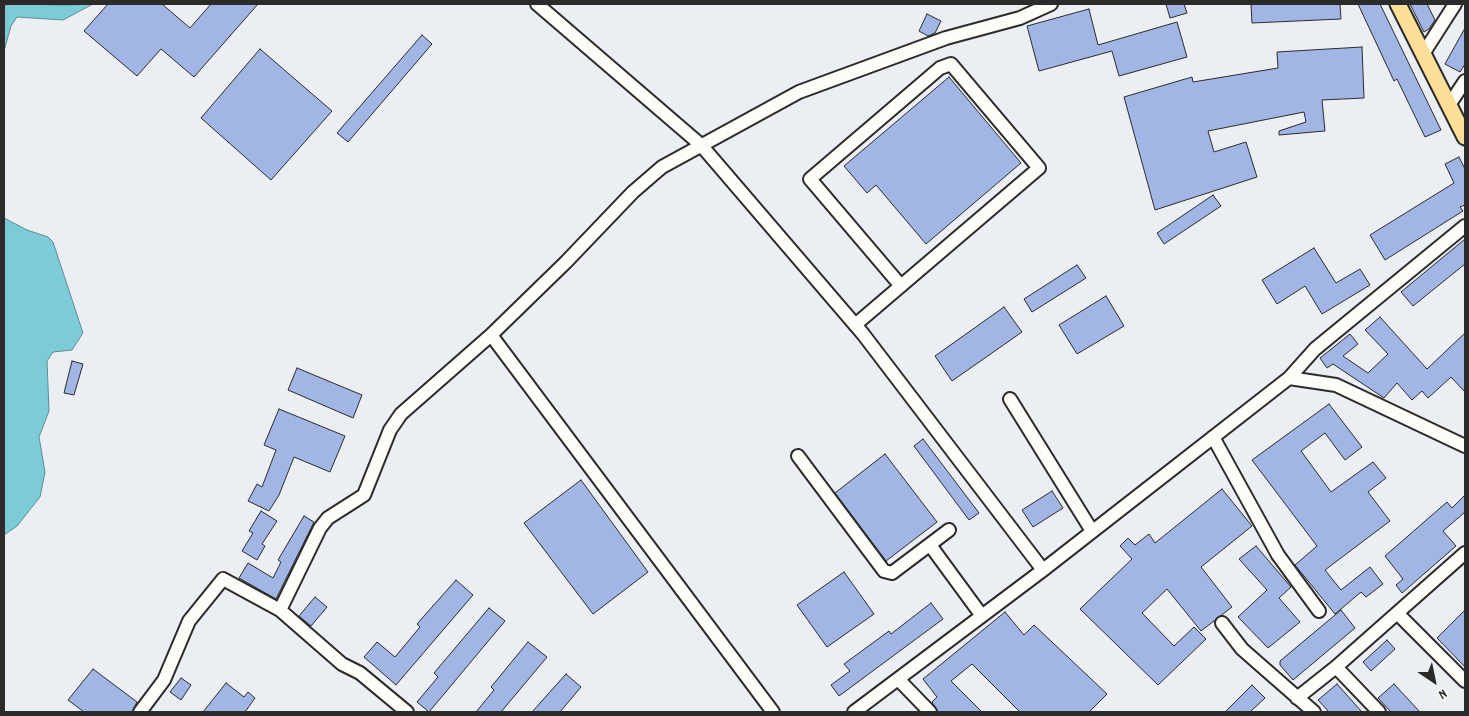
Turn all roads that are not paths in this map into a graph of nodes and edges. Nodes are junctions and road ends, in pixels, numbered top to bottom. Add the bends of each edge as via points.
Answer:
1 (537, 4) edge
2 (1052, 4) edge
3 (1398, 4) edge
4 (1455, 4) edge
5 (1423, 54) junction
6 (1465, 81) edge
7 (1449, 105) junction
8 (1465, 137) edge
9 (701, 145) junction
10 (1465, 226) edge
11 (901, 286) junction
12 (855, 325) junction
13 (492, 335) junction
14 (1289, 378) junction
15 (1010, 399) dead end
16 (1213, 436) junction
17 (1465, 446) edge
18 (798, 456) dead end
19 (949, 530) dead end
20 (1092, 530) junction
21 (930, 545) junction
22 (1465, 553) edge
23 (1043, 570) junction
24 (280, 610) junction
25 (1319, 611) dead end
26 (1397, 613) junction
27 (982, 616) junction
28 (1222, 623) dead end
29 (1336, 667) junction
30 (898, 679) junction
31 (1465, 681) edge
32 (1297, 698) junction
33 (140, 712) edge
34 (408, 712) edge
35 (773, 712) edge
36 (854, 712) edge
37 (930, 712) edge
38 (1314, 712) edge
39 (1379, 712) edge

1 - 9 street
2 - 9 street via 1020,18 946,38 799,92
3 - 5 main road
4 - 5 street
5 - 7 main road
6 - 7 street
7 - 8 main road
9 - 12 street
9 - 13 street via 662,167 633,192
10 - 14 street via 1315,349
11 - 11 street via 810,179 940,68 951,64 1039,168
11 - 12 street
12 - 23 street
13 - 24 street via 401,414 390,430 364,495 328,518 320,528
13 - 35 street
14 - 16 street
14 - 17 street via 1336,385
15 - 20 street
16 - 20 street
16 - 25 street via 1278,555
18 - 21 street via 884,571 892,573
19 - 21 street
20 - 23 street
21 - 27 street
22 - 26 street
23 - 27 street
24 - 33 street via 223,579 189,621 164,680
24 - 34 street via 342,664 360,673
26 - 29 street
26 - 31 street
27 - 30 street
28 - 32 street via 1242,649
29 - 32 street
29 - 39 street
30 - 36 street
30 - 37 street
32 - 38 street

